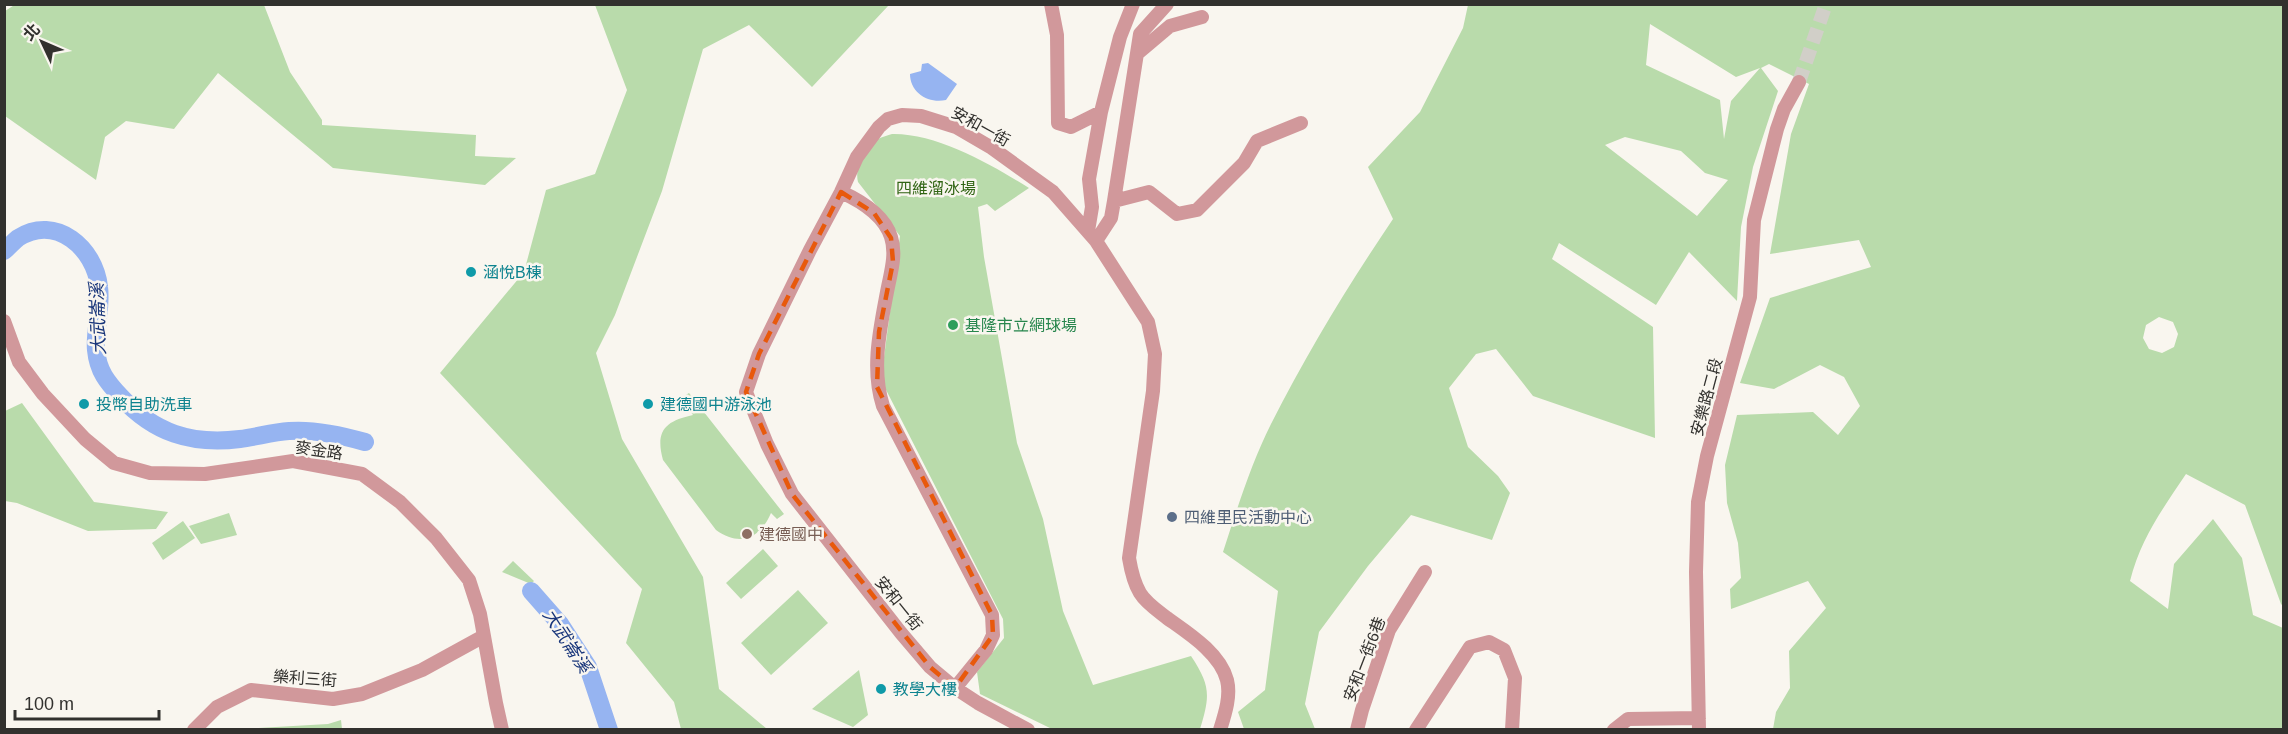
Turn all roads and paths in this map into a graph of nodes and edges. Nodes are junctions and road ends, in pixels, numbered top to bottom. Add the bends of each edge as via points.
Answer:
1 (1050, 4) edge
2 (1133, 4) edge
3 (1167, 4) edge
4 (1202, 17) dead end
5 (1138, 53) junction
6 (1799, 82) tunnel mouth
7 (1101, 112) junction
8 (1301, 123) dead end
9 (841, 192) junction
10 (1114, 201) junction
11 (1092, 236) junction
12 (4, 321) edge
13 (1425, 572) dead end
14 (484, 636) junction
15 (955, 687) junction
16 (1699, 724) edge
17 (194, 729) edge
18 (502, 729) edge
19 (1028, 729) edge
20 (1220, 729) edge
21 (1357, 729) edge
22 (1416, 729) edge
23 (1512, 729) edge
24 (1614, 729) edge

1 - 7 street via 1057,35 1058,123 1071,127
2 - 7 street via 1120,37
3 - 5 street via 1140,34
4 - 5 street via 1170,26
5 - 10 street
6 - 16 street, 安樂路二段 via 1777,129 1754,220 1750,297 1698,502
7 - 11 street via 1089,179
8 - 10 street via 1257,141 1244,163 1197,210 1177,214 1149,192
9 - 11 street, 安和一街 via 857,158 879,127 902,115 921,116 956,127 992,148 1053,192
9 - 15 street via 874,213 891,238 893,262 879,341 877,387 883,406 992,615 993,634 986,650
9 - 15 street, 安和一街 via 759,354 746,392 792,494 901,633 930,667
10 - 11 street via 1111,218
11 - 20 street, 安和一街 via 1148,322 1155,354 1129,558 1133,578 1140,594 1154,608 1214,656 1227,680 1227,706
12 - 14 street, 麥金路 via 20,362 43,394 114,463 150,473 205,474 293,461 362,474 400,502 470,580
13 - 21 street, 安和一街6巷 via 1389,630
14 - 17 street, 樂利三街 via 422,670 362,694 333,699 251,690 217,707
14 - 18 street, 麥金路
15 - 19 street, 安和一街
16 - 24 street via 1628,719
22 - 23 street via 1470,647 1488,642 1504,650 1515,678

